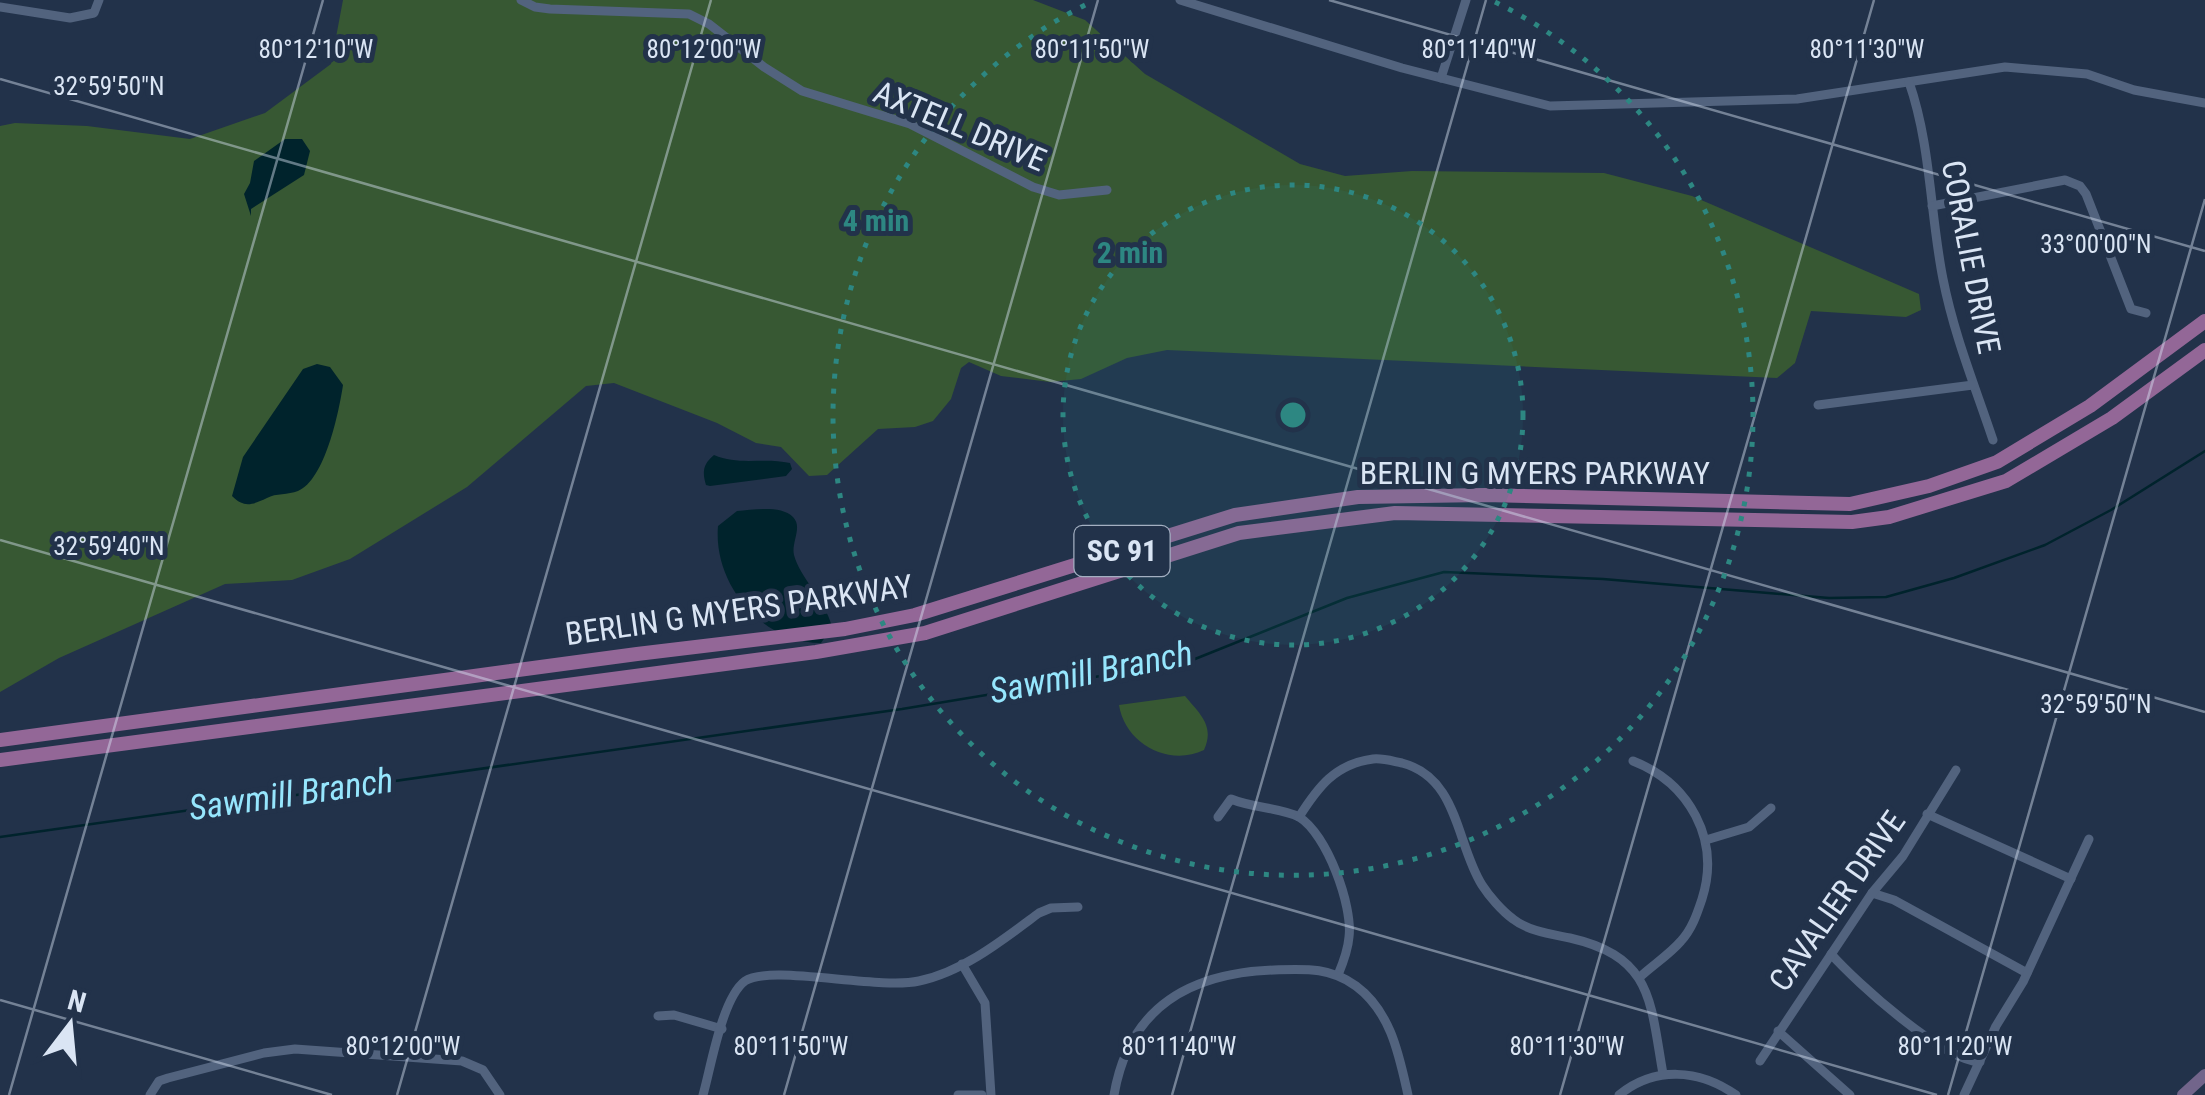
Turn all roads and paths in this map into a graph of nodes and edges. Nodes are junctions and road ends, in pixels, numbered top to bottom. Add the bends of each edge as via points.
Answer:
1 (98, 0) edge
2 (521, 0) edge
3 (1180, 0) edge
4 (1466, 0) edge
5 (0, 6) edge
6 (1441, 78) junction
7 (1909, 82) junction
8 (2205, 103) edge
9 (1107, 190) dead end
10 (1932, 206) junction
11 (2146, 313) dead end
12 (2205, 313) edge
13 (2205, 321) edge
14 (2205, 350) edge
15 (2146, 364) junction
16 (1973, 385) junction
17 (1818, 405) dead end
18 (1993, 440) dead end
19 (1850, 504) junction
20 (1852, 522) junction
21 (638, 654) junction
22 (640, 674) junction
23 (0, 740) edge
24 (0, 760) edge
25 (1633, 760) dead end
26 (1956, 770) dead end
27 (1772, 808) dead end
28 (1928, 814) junction
29 (1218, 817) dead end
30 (1299, 817) junction
31 (2088, 839) dead end
32 (1706, 840) junction
33 (2071, 879) junction
34 (1872, 893) junction
35 (1078, 906) dead end
36 (1831, 954) junction
37 (962, 964) junction
38 (2026, 973) junction
39 (1338, 975) junction
40 (1640, 976) junction
41 (658, 1016) dead end
42 (722, 1028) junction
43 (1778, 1031) junction
44 (1760, 1060) dead end
45 (1980, 1062) junction
46 (1663, 1074) junction
47 (2205, 1075) edge
48 (150, 1095) edge
49 (500, 1095) edge
50 (703, 1095) edge
51 (958, 1095) edge
52 (982, 1095) edge
53 (991, 1095) edge
54 (1114, 1095) edge
55 (1408, 1095) edge
56 (1619, 1095) edge
57 (1736, 1095) edge
58 (1850, 1095) edge
59 (1964, 1095) edge
60 (2183, 1095) edge

1 - 5 street via 94,13 79,19
2 - 9 street, AXTELL DRIVE via 535,8 689,14 802,91 910,124 1033,187 1059,195
3 - 6 street
4 - 6 street
6 - 7 street via 1550,106 1797,99
7 - 8 street via 2005,67 2087,74
7 - 10 street, CORALIE DRIVE
10 - 11 street via 2074,183 2086,194 2131,309
10 - 16 street, CORALIE DRIVE via 1954,328
12 - 15 main road
13 - 15 main road, BERLIN G MYERS PARKWAY / SC 91
14 - 20 main road, BERLIN G MYERS PARKWAY / SC 91 via 2112,418 2006,481
15 - 19 main road, BERLIN G MYERS PARKWAY / SC 91 via 1997,462
16 - 17 street
16 - 18 street, CORALIE DRIVE
19 - 20 main road
19 - 21 main road, BERLIN G MYERS PARKWAY / SC 91 via 1358,497 1235,515 915,616
20 - 22 main road, BERLIN G MYERS PARKWAY / SC 91 via 1396,513 1239,533 924,633
21 - 22 main road
21 - 23 main road, BERLIN G MYERS PARKWAY / SC 91
22 - 24 main road, BERLIN G MYERS PARKWAY / SC 91
25 - 32 street via 1674,785
26 - 28 street, CAVALIER DRIVE
27 - 32 street via 1749,827
28 - 33 street
28 - 34 street, CAVALIER DRIVE
29 - 30 street via 1231,799
30 - 39 street via 1328,852 1348,909 1350,935
30 - 40 street via 1333,772 1382,758 1413,766 1437,784 1482,886 1514,920 1597,944
31 - 33 street
32 - 40 street via 1708,864 1695,919 1682,940
33 - 38 street
34 - 36 street, CAVALIER DRIVE
34 - 38 street
35 - 37 street via 1039,914
36 - 43 street, CAVALIER DRIVE
36 - 45 street via 1936,1044
37 - 42 street via 896,984 757,976 734,992
37 - 53 street via 985,1003
38 - 45 street
39 - 54 street via 1312,968 1251,971 1211,978 1174,996 1134,1035
39 - 55 street via 1366,996 1389,1028
40 - 46 street
41 - 42 street
42 - 50 street
43 - 44 street, CAVALIER DRIVE
43 - 58 street
45 - 59 street
46 - 56 street
46 - 57 street via 1692,1074
47 - 60 main road
48 - 49 street via 168,1078 295,1050 462,1061 483,1070
51 - 52 street

